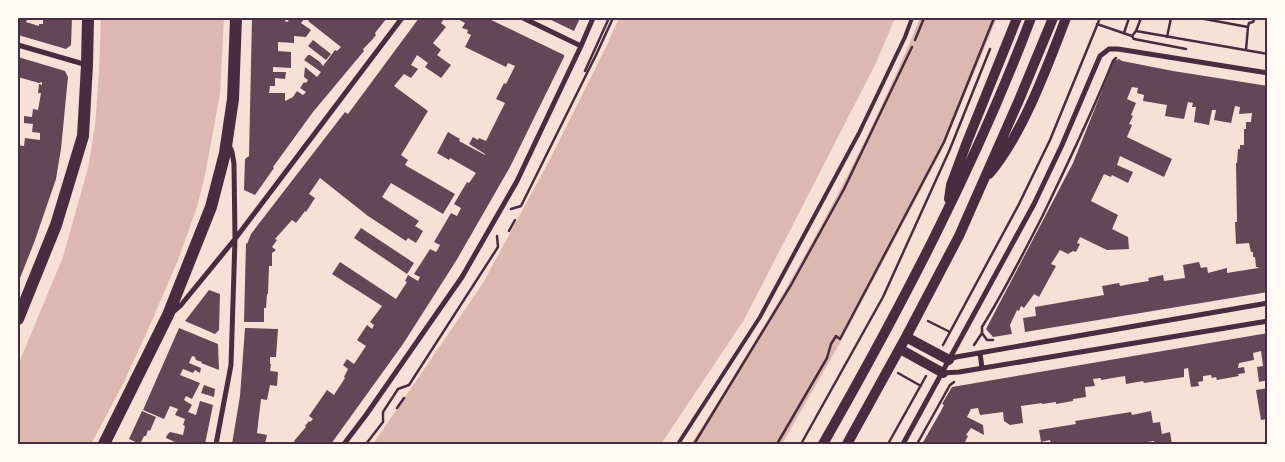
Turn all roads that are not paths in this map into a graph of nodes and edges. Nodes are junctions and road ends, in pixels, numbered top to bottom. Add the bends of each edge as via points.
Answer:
1 (88, 18) edge
2 (236, 18) edge
3 (402, 18) edge
4 (523, 18) edge
5 (593, 18) edge
6 (912, 18) edge
7 (1017, 18) edge
8 (1031, 18) edge
9 (1052, 18) edge
10 (1066, 18) edge
11 (18, 45) edge
12 (582, 46) junction
13 (87, 65) junction
14 (1268, 73) edge
15 (227, 141) junction
16 (983, 181) junction
17 (947, 209) junction
18 (236, 239) junction
19 (1267, 303) edge
20 (18, 315) edge
21 (168, 315) junction
22 (1268, 321) edge
23 (906, 337) junction
24 (900, 349) junction
25 (980, 352) junction
26 (949, 360) junction
27 (982, 368) junction
28 (943, 373) junction
29 (104, 444) edge
30 (216, 444) edge
31 (344, 444) edge
32 (678, 444) edge
33 (823, 444) edge
34 (847, 444) edge
35 (903, 444) edge

1 - 13 main road
2 - 15 main road via 233,99
3 - 18 street
4 - 12 street
5 - 12 street
6 - 32 lane via 858,133 760,317
7 - 17 main road via 958,165
8 - 17 main road
9 - 16 main road
10 - 16 main road via 1008,148
11 - 13 street
12 - 31 street via 518,181 462,277
13 - 20 main road via 83,136 56,225
14 - 26 street via 1118,49 1109,49 1100,56 1034,204
15 - 18 street via 234,164
15 - 21 main road via 211,207
16 - 23 main road via 959,236
17 - 33 main road via 900,306
18 - 21 street via 181,305
18 - 30 street via 231,365
19 - 25 street
21 - 29 main road
22 - 27 street
23 - 24 main road
23 - 26 main road
24 - 28 main road
24 - 34 main road
25 - 26 street
25 - 27 street
26 - 28 street
27 - 28 street
28 - 35 street

